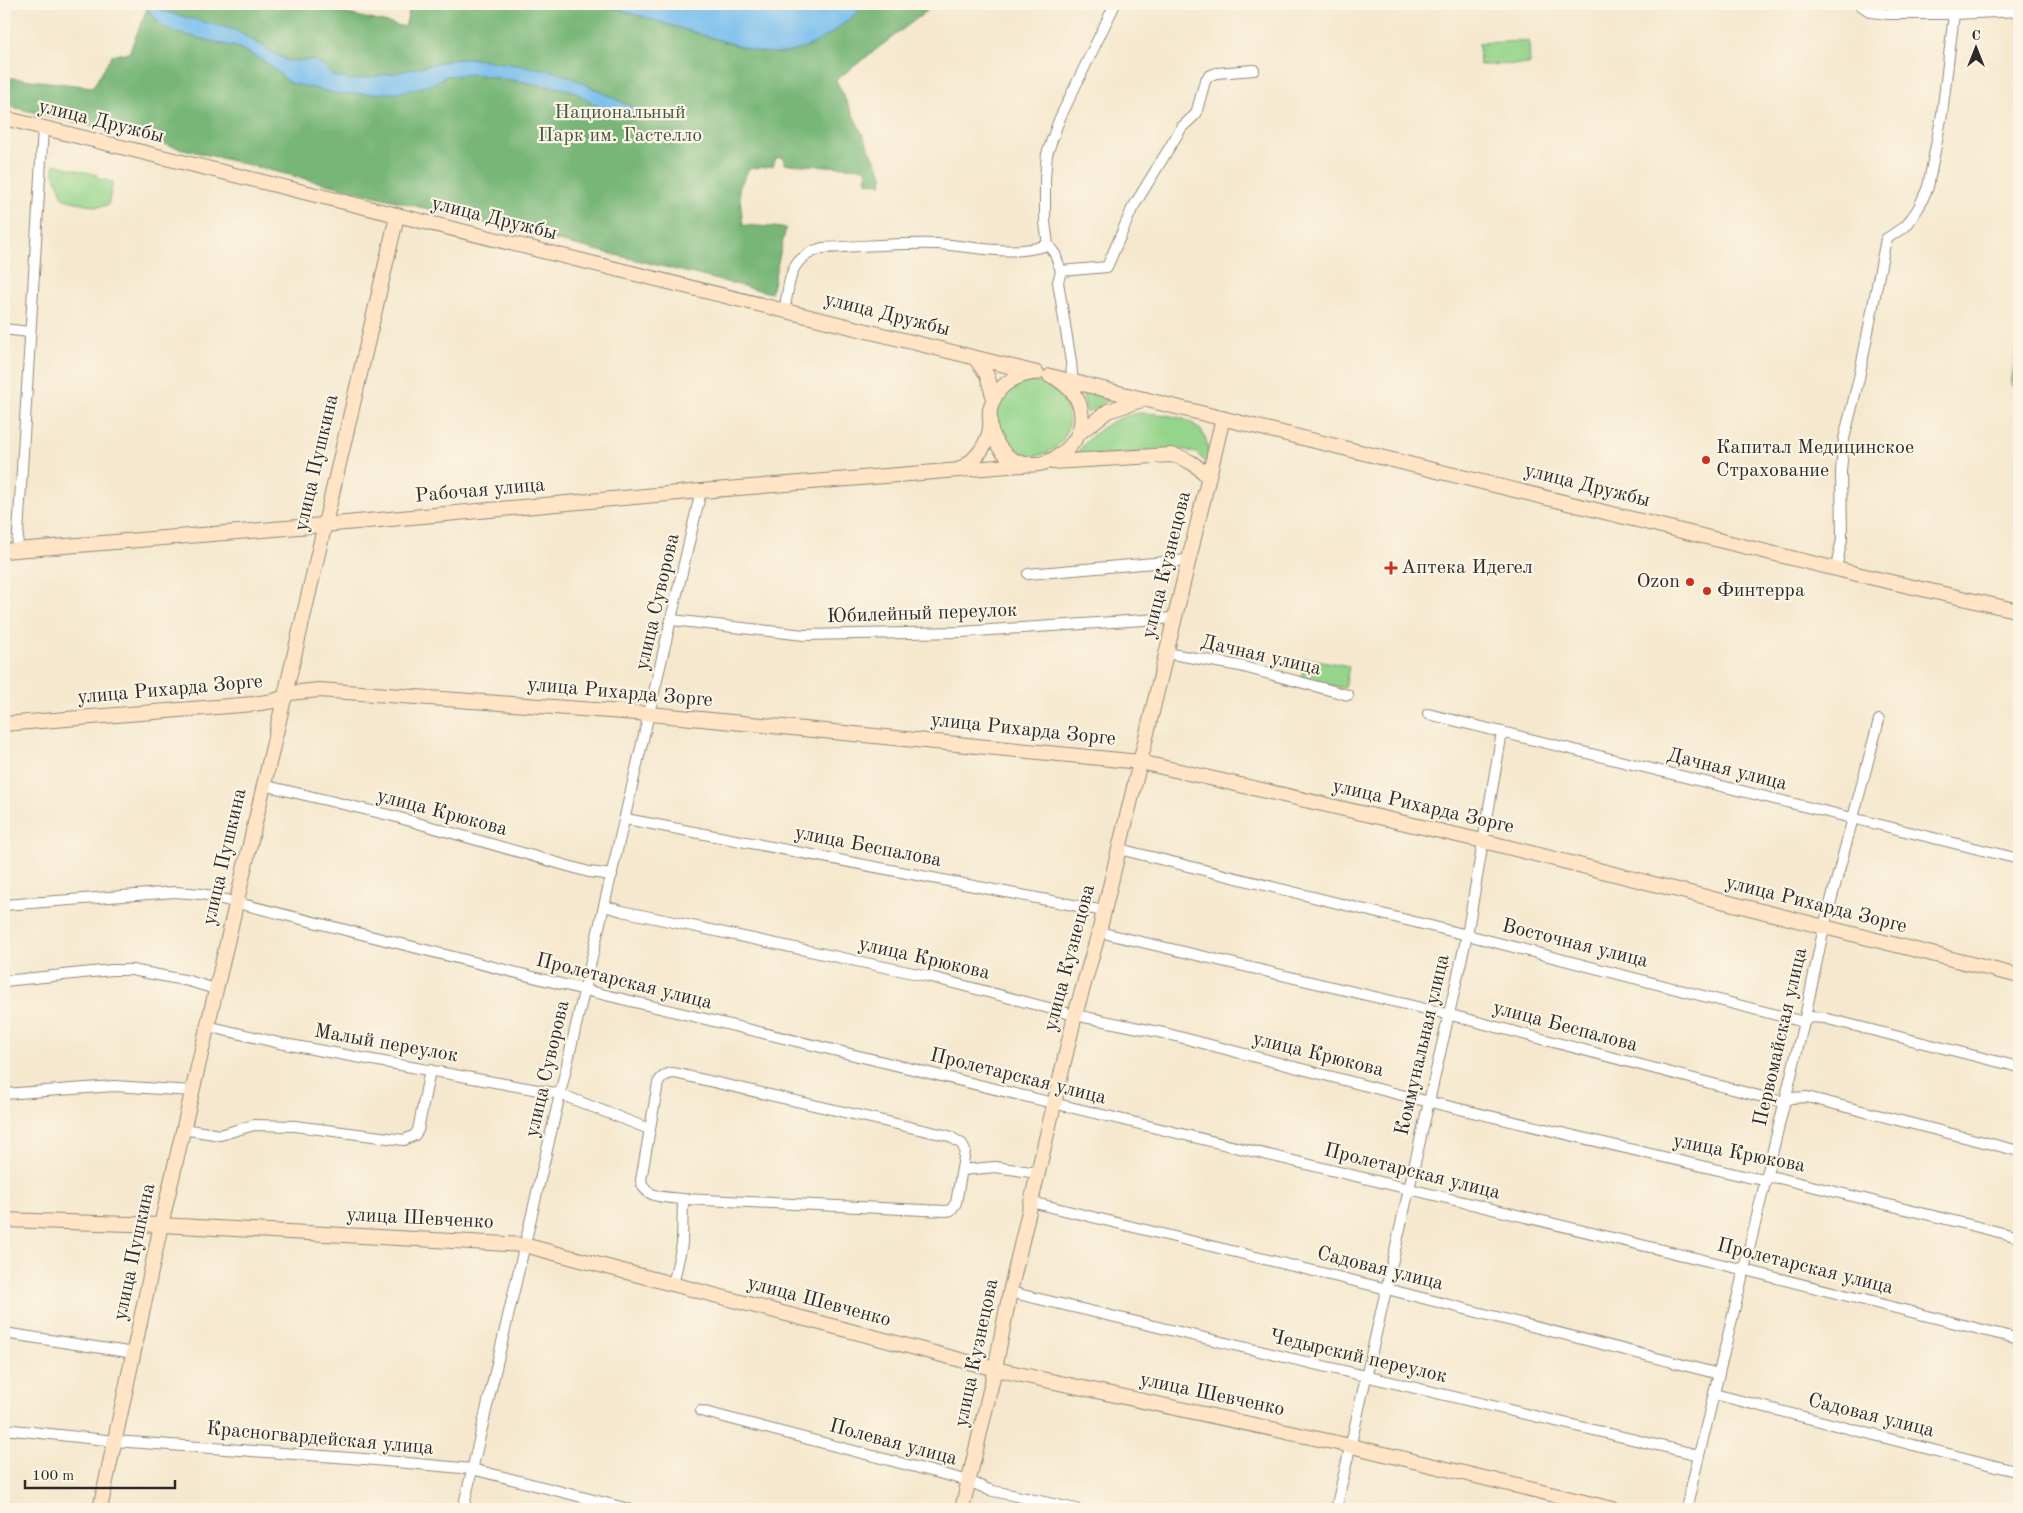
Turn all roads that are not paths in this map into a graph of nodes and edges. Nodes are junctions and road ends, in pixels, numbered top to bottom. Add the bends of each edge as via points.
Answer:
1 (1115, 4) edge
2 (1859, 4) edge
3 (2019, 10) edge
4 (1954, 14) junction
5 (1254, 70) dead end
6 (4, 118) edge
7 (43, 128) junction
8 (396, 216) junction
9 (1048, 245) junction
10 (1061, 271) junction
11 (784, 311) junction
12 (4, 329) edge
13 (30, 332) junction
14 (975, 358) junction
15 (1044, 374) junction
16 (1073, 387) junction
17 (994, 399) junction
18 (1146, 399) junction
19 (1223, 418) junction
20 (990, 427) junction
21 (1078, 434) junction
22 (1048, 462) junction
23 (1034, 464) junction
24 (959, 469) junction
25 (1208, 478) junction
26 (701, 491) junction
27 (323, 525) junction
28 (10, 551) edge
29 (1188, 560) junction
30 (1836, 568) junction
31 (1028, 574) dead end
32 (2019, 611) edge
33 (1174, 618) junction
34 (672, 620) junction
35 (1166, 653) junction
36 (1348, 695) dead end
37 (283, 698) junction
38 (650, 714) junction
39 (1428, 714) dead end
40 (1879, 720) dead end
41 (4, 724) edge
42 (1502, 732) junction
43 (1140, 762) junction
44 (262, 785) junction
45 (626, 818) junction
46 (1853, 819) junction
47 (1483, 842) junction
48 (1119, 849) junction
49 (2019, 859) edge
50 (612, 874) junction
51 (235, 902) junction
52 (4, 905) edge
53 (605, 906) junction
54 (1104, 911) junction
55 (1824, 928) junction
56 (1099, 932) junction
57 (1467, 935) junction
58 (2019, 976) edge
59 (4, 981) edge
60 (215, 989) junction
61 (585, 990) junction
62 (1447, 1014) junction
63 (1075, 1015) junction
64 (1804, 1022) junction
65 (207, 1026) junction
66 (2019, 1067) edge
67 (430, 1070) junction
68 (192, 1091) junction
69 (4, 1094) edge
70 (560, 1094) junction
71 (1428, 1101) junction
72 (1784, 1102) junction
73 (1054, 1103) junction
74 (183, 1129) junction
75 (649, 1130) junction
76 (2019, 1151) edge
77 (962, 1170) junction
78 (1038, 1173) junction
79 (1765, 1180) junction
80 (1409, 1189) junction
81 (683, 1199) junction
82 (1031, 1202) junction
83 (4, 1220) edge
84 (161, 1225) junction
85 (2019, 1238) edge
86 (524, 1245) junction
87 (1745, 1270) junction
88 (673, 1285) junction
89 (1387, 1289) junction
90 (1010, 1292) junction
91 (4, 1333) edge
92 (2019, 1339) edge
93 (134, 1353) junction
94 (995, 1369) junction
95 (1719, 1374) junction
96 (1366, 1376) junction
97 (1714, 1394) junction
98 (702, 1411) dead end
99 (4, 1429) edge
100 (115, 1441) junction
101 (1352, 1446) junction
102 (1699, 1455) junction
103 (472, 1469) junction
104 (2019, 1472) edge
105 (969, 1481) junction
106 (100, 1509) edge
107 (463, 1509) edge
108 (629, 1509) edge
109 (962, 1509) edge
110 (1076, 1509) edge
111 (1336, 1509) edge
112 (1613, 1509) edge
113 (1686, 1509) edge

1 - 9 street via 1059,120 1047,154 1045,222
2 - 4 street via 1871,12 1888,14
3 - 4 street
4 - 30 street via 1942,114 1928,187 1906,225 1886,239 1844,439 1840,471 1842,539
5 - 10 street via 1216,73 1205,81 1196,114 1182,127 1132,209 1107,267
6 - 7 street, улица Дружбы
7 - 8 street, улица Дружбы
7 - 13 street
8 - 11 street, улица Дружбы
8 - 27 street, улица Пушкина
9 - 10 street
9 - 11 street via 1015,251 936,244 822,248 800,258 793,269
10 - 16 street via 1058,282
11 - 14 street, улица Дружбы
12 - 13 street
13 - 28 street
14 - 15 street, улица Дружбы
14 - 17 street via 987,375
15 - 16 street
15 - 17 street via 1024,374 1012,379
16 - 18 street, улица Дружбы
16 - 21 street via 1081,416
17 - 20 street
18 - 19 street, улица Дружбы
18 - 21 street via 1108,411
19 - 25 street, улица Кузнецова
19 - 30 street, улица Дружбы
20 - 23 street via 996,442 1006,453 1019,461
20 - 24 street via 985,444 976,457
21 - 22 street via 1066,452
22 - 23 street
22 - 25 street via 1171,455 1191,461
23 - 24 street, Рабочая улица
24 - 26 street, Рабочая улица
25 - 29 street, улица Кузнецова
26 - 27 street, Рабочая улица
26 - 34 street, улица Суворова
27 - 28 street, Рабочая улица
27 - 37 street, улица Пушкина
29 - 31 street
29 - 33 street, улица Кузнецова
30 - 32 street, улица Дружбы
33 - 34 street, Юбилейный переулок via 961,632 804,635
33 - 35 street, улица Кузнецова
34 - 38 street, улица Суворова
35 - 36 street, Дачная улица via 1240,666
35 - 43 street, улица Кузнецова
37 - 38 street, улица Рихарда Зорге via 290,693 319,690
37 - 41 street, улица Рихарда Зорге via 254,704
37 - 44 street, улица Пушкина
38 - 43 street, улица Рихарда Зорге
38 - 45 street, улица Суворова
39 - 42 street, Дачная улица
40 - 46 street, Первомайская улица
42 - 46 street, Дачная улица
42 - 47 street, Коммунальная улица
43 - 47 street, улица Рихарда Зорге
43 - 48 street, улица Кузнецова
44 - 50 street, улица Крюкова via 393,816 589,872
44 - 51 street, улица Пушкина
45 - 50 street, улица Суворова
45 - 54 street, улица Беспалова
46 - 49 street, Дачная улица
46 - 55 street, Первомайская улица
47 - 55 street, улица Рихарда Зорге
47 - 57 street, Коммунальная улица
48 - 54 street, улица Кузнецова
48 - 57 street, Восточная улица
50 - 53 street, улица Суворова
51 - 52 street, Пролетарская улица via 175,892
51 - 60 street, улица Пушкина
51 - 61 street, Пролетарская улица
53 - 61 street, улица Суворова
53 - 63 street, улица Крюкова via 927,976
54 - 56 street, улица Кузнецова
55 - 58 street, улица Рихарда Зорге
55 - 64 street, Первомайская улица
56 - 62 street, улица Беспалова
56 - 63 street, улица Кузнецова
57 - 62 street, Коммунальная улица
57 - 64 street, Восточная улица
59 - 60 street via 132,970
60 - 65 street, улица Пушкина
61 - 70 street, улица Суворова
61 - 73 street, Пролетарская улица
62 - 71 street, Коммунальная улица
62 - 72 street, улица Беспалова
63 - 71 street, улица Крюкова via 1168,1034
63 - 73 street, улица Кузнецова
64 - 66 street, Восточная улица via 1810,1017 1824,1018
64 - 72 street, Первомайская улица
65 - 67 street, Малый переулок via 279,1043
65 - 68 street, улица Пушкина
67 - 70 street, Малый переулок
67 - 74 street via 418,1130 404,1140 296,1126 254,1125 220,1135
68 - 69 street via 114,1086
68 - 74 street, улица Пушкина
70 - 75 street, Малый переулок
70 - 86 street, улица Суворова
71 - 79 street, улица Крюкова
71 - 80 street, Коммунальная улица
72 - 76 street, улица Беспалова via 1790,1098 1807,1097
72 - 79 street, Первомайская улица
73 - 78 street, улица Кузнецова
73 - 80 street, Пролетарская улица
74 - 84 street, улица Пушкина
75 - 77 street via 658,1083 667,1074 674,1073 949,1136 962,1144 965,1152
75 - 81 street via 642,1186 653,1195
77 - 78 street via 995,1167
77 - 81 street via 956,1203 946,1211
78 - 82 street, улица Кузнецова
79 - 85 street, улица Крюкова via 1771,1176
79 - 87 street, Первомайская улица
80 - 87 street, Пролетарская улица
80 - 89 street, Коммунальная улица
81 - 88 street via 682,1244
82 - 89 street, Садовая улица
82 - 90 street, улица Кузнецова
83 - 84 street, улица Шевченко
84 - 86 street, улица Шевченко
84 - 93 street, улица Пушкина
86 - 88 street, улица Шевченко
86 - 103 street, улица Суворова
87 - 92 street, Пролетарская улица
87 - 95 street, Первомайская улица
88 - 94 street, улица Шевченко
89 - 95 street, Садовая улица
89 - 96 street, Коммунальная улица
90 - 94 street, улица Кузнецова
90 - 96 street, Чедырский переулок
91 - 93 street
93 - 100 street, улица Пушкина
94 - 101 street, улица Шевченко
94 - 105 street, улица Кузнецова
95 - 97 street, Первомайская улица
96 - 101 street, Коммунальная улица
96 - 102 street, Чедырский переулок
97 - 102 street, Первомайская улица
97 - 104 street, Садовая улица
98 - 105 street, Полевая улица
99 - 100 street, Красногвардейская улица
100 - 103 street, Красногвардейская улица
100 - 106 street, улица Пушкина
101 - 111 street, Коммунальная улица
101 - 112 street, улица Шевченко
102 - 113 street, Первомайская улица
103 - 107 street, улица Суворова
103 - 108 street, Красногвардейская улица
105 - 109 street, улица Кузнецова
105 - 110 street, Полевая улица via 990,1490

